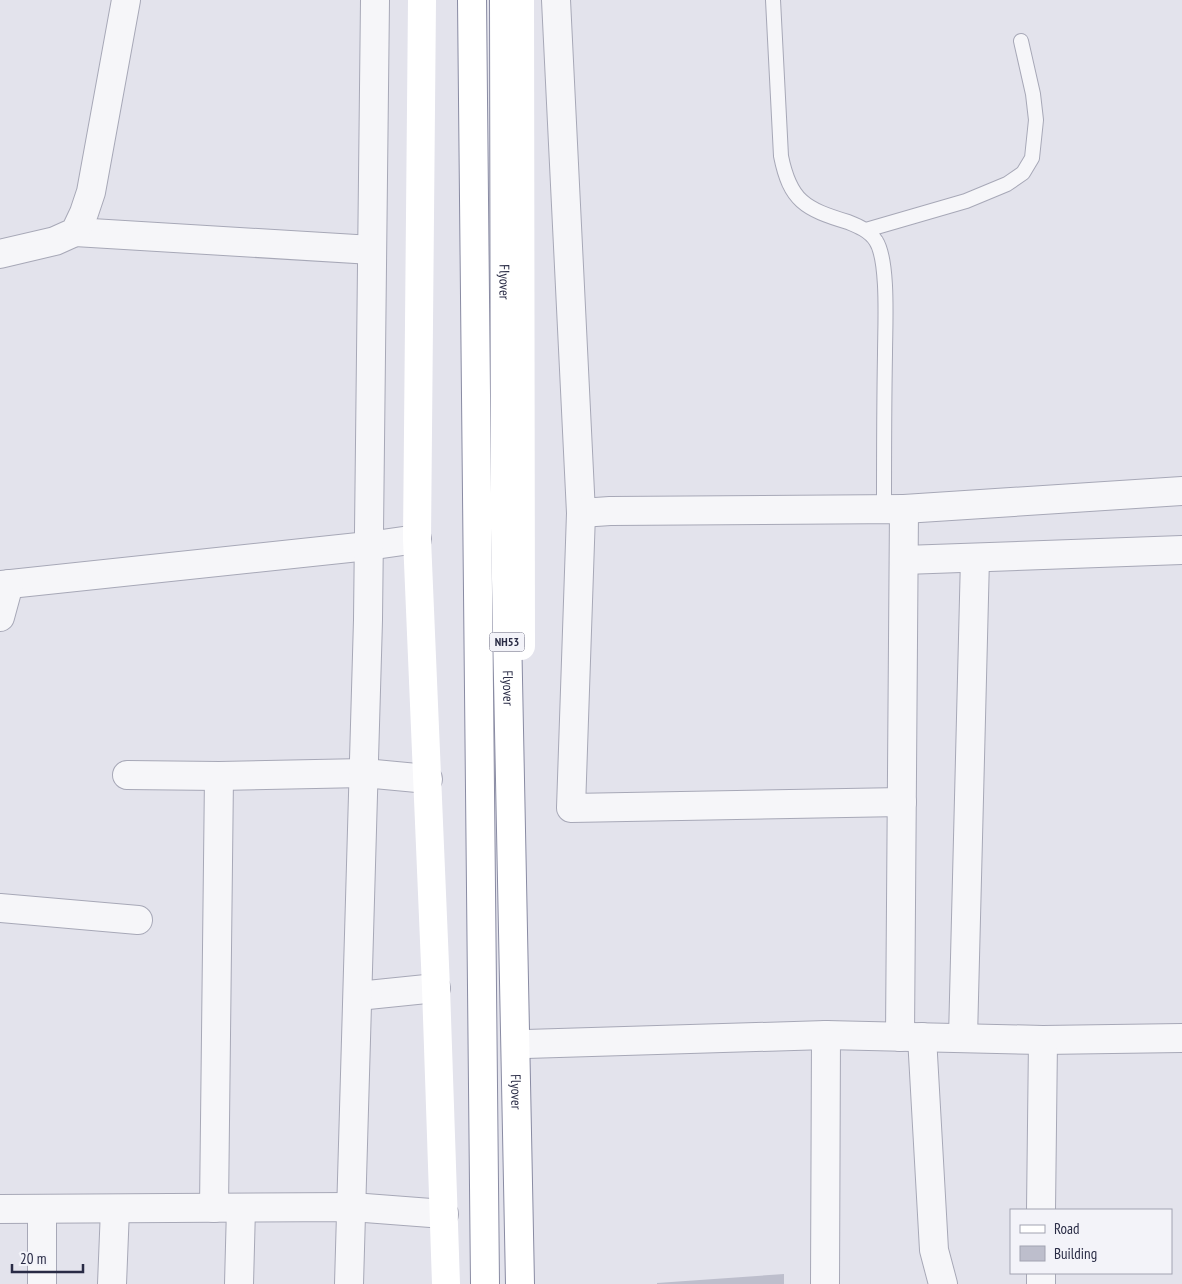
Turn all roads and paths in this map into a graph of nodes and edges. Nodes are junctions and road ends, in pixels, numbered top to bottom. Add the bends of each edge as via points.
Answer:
1 (126, 0) edge
2 (375, 0) edge
3 (422, 0) edge
4 (472, 0) edge
5 (504, 0) edge
6 (520, 0) edge
7 (556, 0) edge
8 (772, 0) edge
9 (1021, 41) dead end
10 (866, 230) junction
11 (76, 232) junction
12 (372, 250) junction
13 (0, 254) edge
14 (1182, 491) edge
15 (894, 510) junction
16 (581, 513) junction
17 (417, 539) junction
18 (368, 546) junction
19 (1182, 550) edge
20 (975, 558) junction
21 (904, 560) junction
22 (4, 585) edge
23 (0, 617) edge
24 (364, 773) junction
25 (127, 775) dead end
26 (219, 776) junction
27 (428, 779) junction
28 (902, 802) junction
29 (0, 908) edge
30 (138, 920) dead end
31 (436, 988) junction
32 (358, 996) junction
33 (826, 1035) junction
34 (911, 1037) junction
35 (963, 1038) junction
36 (1182, 1038) edge
37 (1043, 1040) junction
38 (526, 1044) junction
39 (352, 1207) junction
40 (227, 1208) junction
41 (0, 1209) edge
42 (42, 1209) junction
43 (115, 1209) junction
44 (1041, 1209) edge
45 (444, 1214) junction
46 (42, 1284) edge
47 (112, 1284) edge
48 (239, 1284) edge
49 (350, 1284) edge
50 (446, 1284) edge
51 (484, 1284) edge
52 (520, 1284) edge
53 (532, 1284) edge
54 (825, 1284) edge
55 (943, 1284) edge

1 - 11 street via 91,192
2 - 12 street
3 - 17 main road
4 - 51 main road, NH53
5 - 52 main road, Flyover / NH53 via 505,528
6 - 38 main road via 520,624
7 - 16 street
8 - 10 lane via 781,156 785,176 794,194 808,207
9 - 10 lane via 1036,120 1032,158 1023,174 966,200
10 - 15 lane via 876,240 882,256
11 - 12 street
11 - 13 street
12 - 18 street
14 - 15 street
15 - 16 street
15 - 21 street
16 - 28 street via 571,808
17 - 18 street
17 - 27 main road
18 - 22 street
18 - 24 street
19 - 20 street
20 - 21 street
20 - 35 street
21 - 28 street
22 - 23 street
24 - 26 street
24 - 27 street
24 - 32 street
25 - 26 street
26 - 40 street
27 - 31 main road
28 - 34 street
29 - 30 street
31 - 32 street
31 - 45 main road
32 - 39 street
33 - 34 street
33 - 38 street
33 - 54 street
34 - 35 street
34 - 55 street via 934,1250
35 - 37 street
36 - 37 street
37 - 44 street
38 - 53 main road
39 - 40 street
39 - 45 street
39 - 49 street
40 - 43 street
40 - 48 street
41 - 42 street
42 - 43 street
42 - 46 street
43 - 47 street
45 - 50 main road

